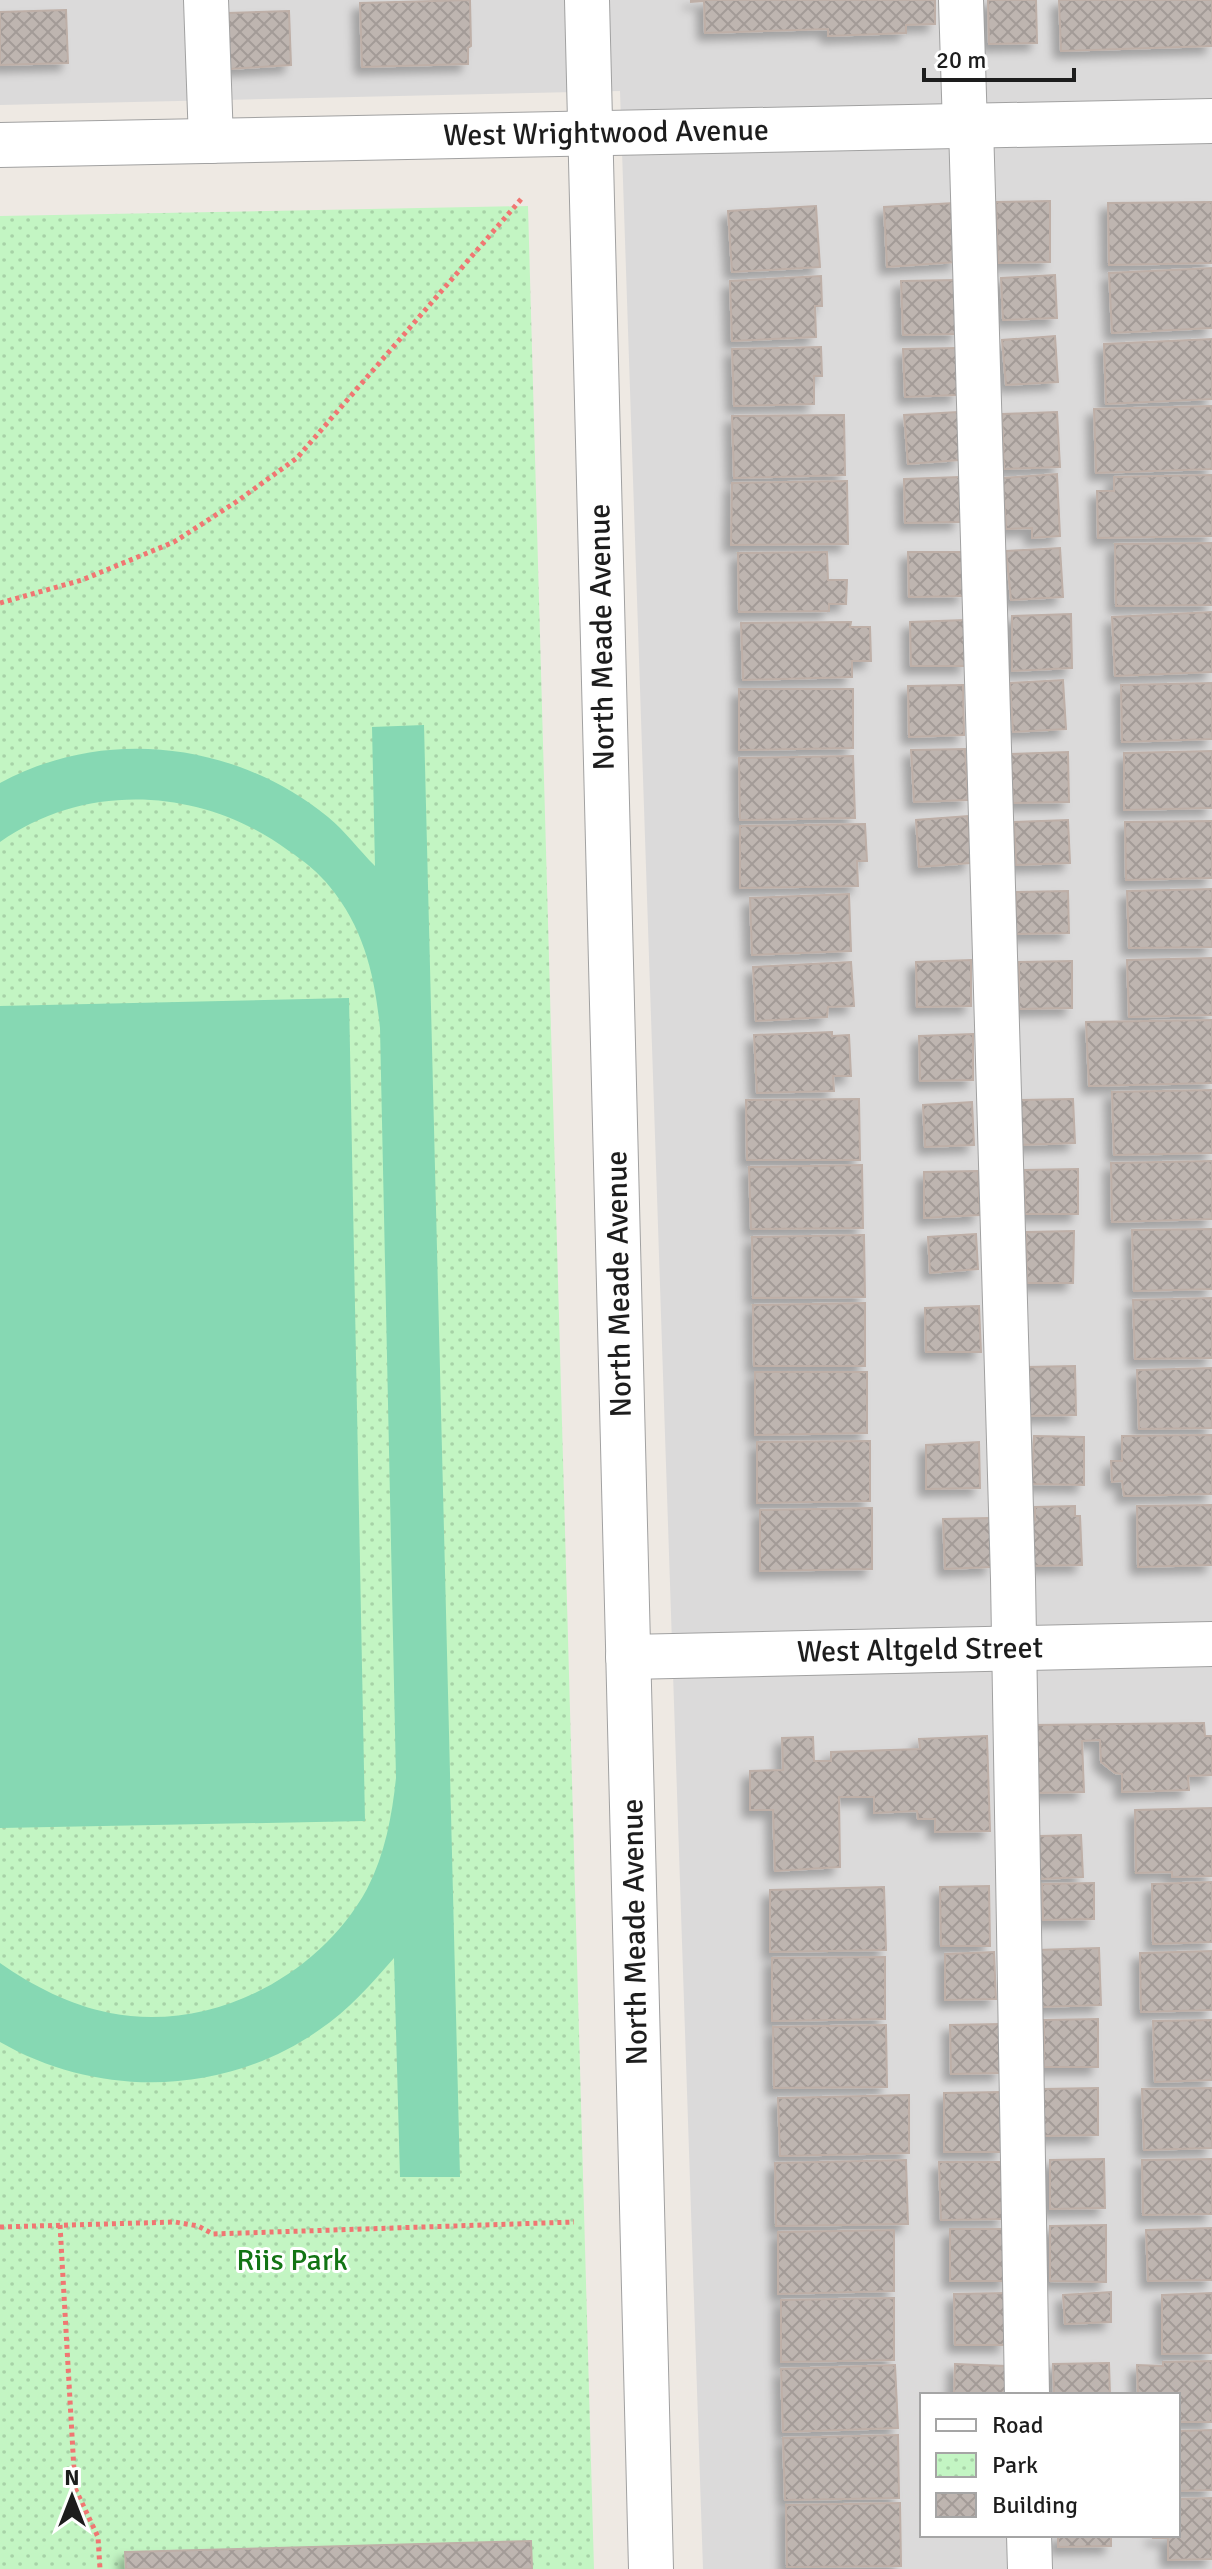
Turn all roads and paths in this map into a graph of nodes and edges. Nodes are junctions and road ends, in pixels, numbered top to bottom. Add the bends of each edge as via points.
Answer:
1 (206, 0) edge
2 (587, 0) edge
3 (961, 0) edge
4 (1212, 121) edge
5 (968, 126) junction
6 (590, 133) junction
7 (211, 141) junction
8 (0, 145) edge
9 (523, 197) dead end
10 (0, 603) edge
11 (1212, 1644) edge
12 (1014, 1648) junction
13 (628, 1657) junction
14 (574, 2222) dead end
15 (60, 2225) junction
16 (0, 2227) edge
17 (1027, 2393) edge
18 (1029, 2537) edge
19 (100, 2569) edge
20 (651, 2569) edge
21 (1030, 2569) edge

1 - 7 street
2 - 6 street, North Meade Avenue
3 - 5 street
4 - 5 street, West Wrightwood Avenue
5 - 6 street, West Wrightwood Avenue
5 - 12 street
6 - 7 street, West Wrightwood Avenue
6 - 13 street, North Meade Avenue
7 - 8 street, West Wrightwood Avenue
9 - 10 path via 297,458 174,542 82,580
11 - 12 street, West Altgeld Street
12 - 13 street, West Altgeld Street
12 - 17 street
13 - 20 street, North Meade Avenue
14 - 15 path via 213,2234 175,2222
15 - 16 path
15 - 19 path via 75,2488 98,2537
18 - 21 street

